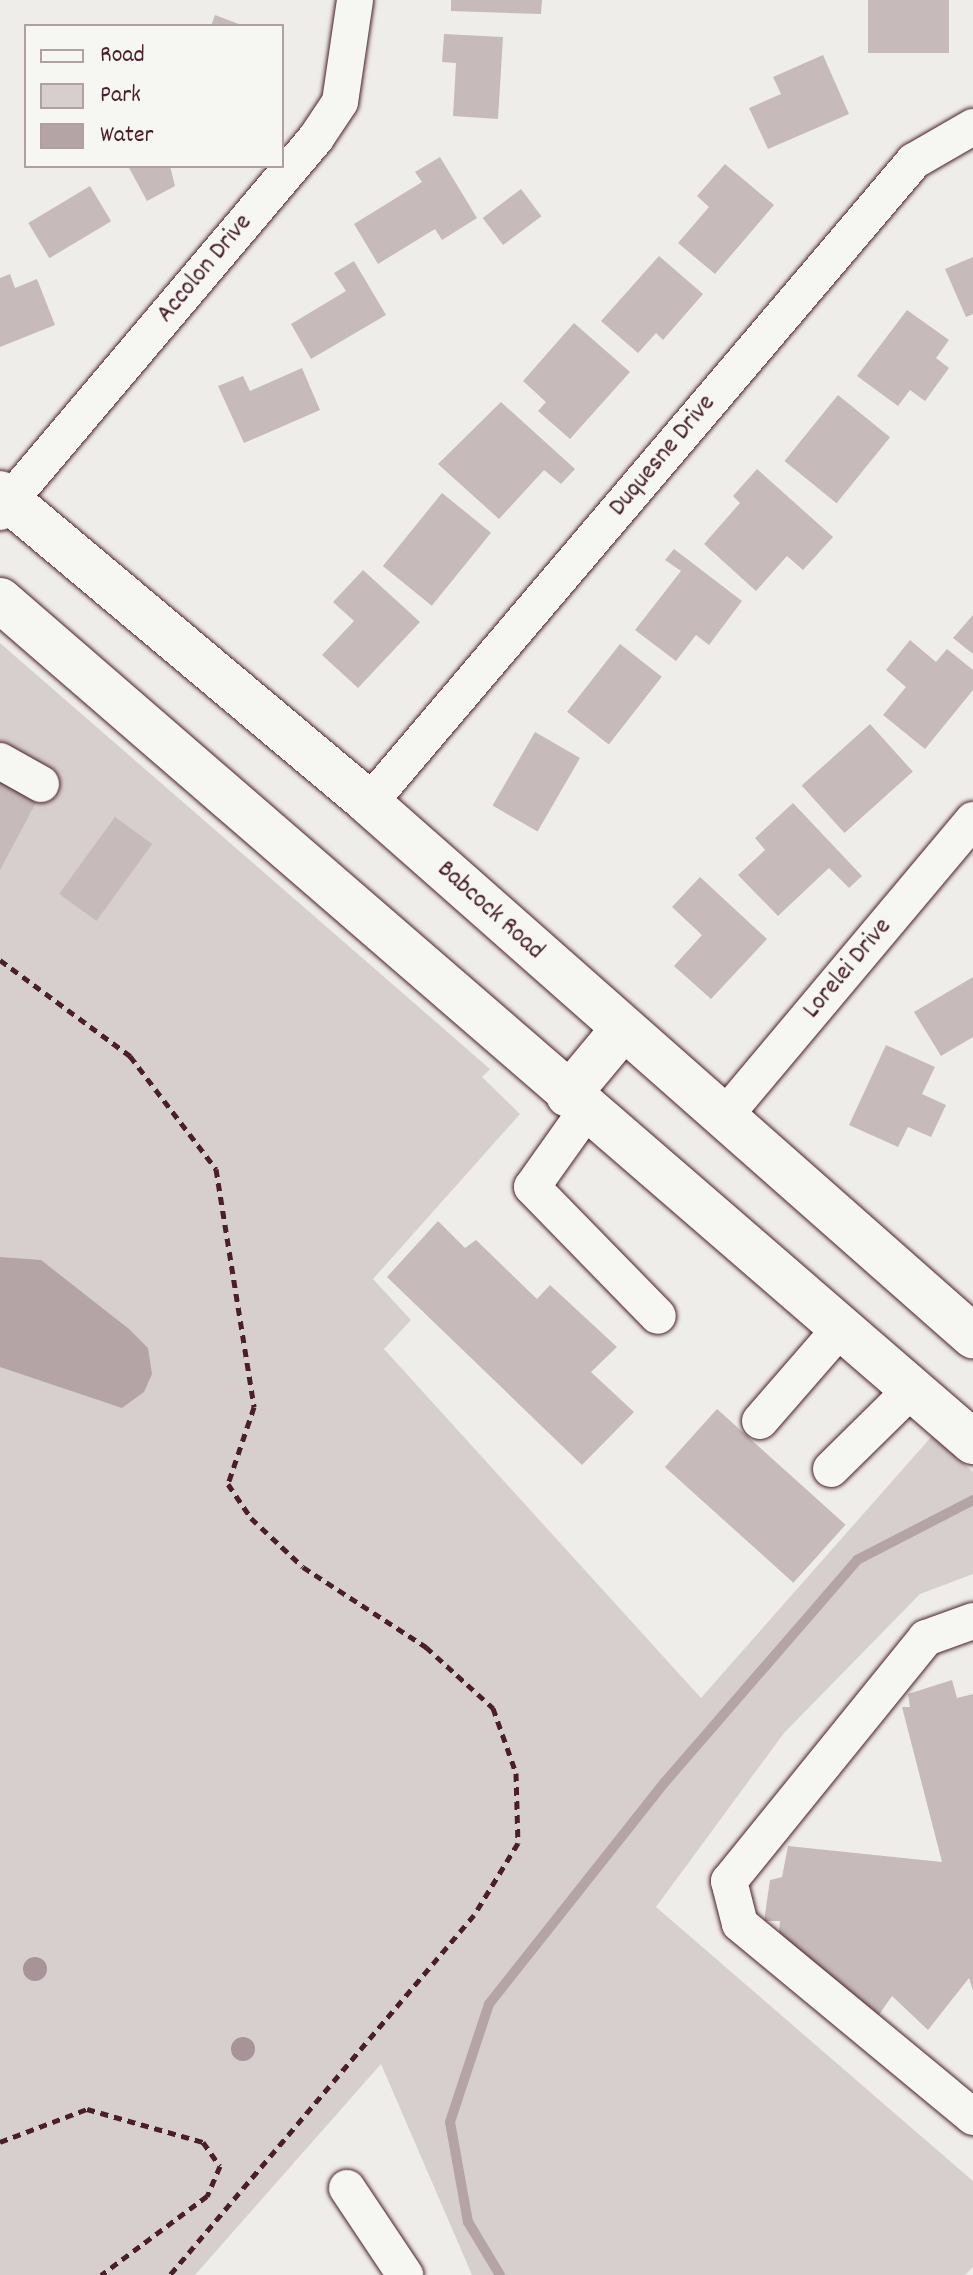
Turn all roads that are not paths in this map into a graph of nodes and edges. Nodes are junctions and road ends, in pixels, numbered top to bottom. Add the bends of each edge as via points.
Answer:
1 (355, 0) edge
2 (973, 127) edge
3 (3, 502) edge
4 (0, 600) edge
5 (0, 761) edge
6 (41, 784) dead end
7 (369, 803) junction
8 (973, 820) edge
9 (623, 1029) junction
10 (577, 1103) junction
11 (723, 1118) junction
12 (658, 1316) dead end
13 (840, 1329) junction
14 (973, 1336) edge
15 (911, 1390) junction
16 (760, 1421) dead end
17 (973, 1442) edge
18 (831, 1469) dead end
19 (973, 1621) edge
20 (973, 2117) edge
21 (347, 2188) dead end
22 (405, 2275) edge

1 - 3 street, Accolon Drive via 340,102 316,138
2 - 7 street, Duquesne Drive via 914,161
3 - 7 main road, Babcock Road
4 - 10 main road
5 - 6 street
7 - 9 main road, Babcock Road
8 - 11 street, Lorelei Drive
9 - 10 main road
9 - 11 main road, Babcock Road
10 - 12 street via 532,1187
10 - 13 main road
11 - 14 main road, Babcock Road
13 - 15 main road
13 - 16 street
15 - 17 main road
15 - 18 street
19 - 20 street via 926,1638 729,1881 740,1924
21 - 22 street

